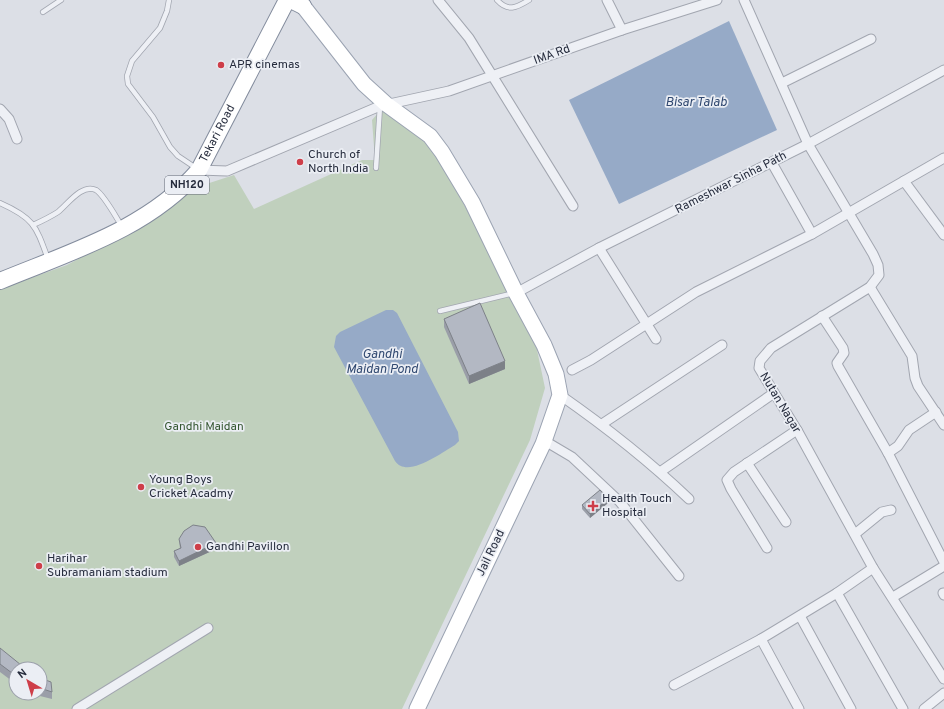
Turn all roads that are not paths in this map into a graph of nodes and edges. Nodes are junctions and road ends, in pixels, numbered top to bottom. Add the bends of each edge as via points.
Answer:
1 (61, 0) edge
2 (169, 0) edge
3 (287, 0) edge
4 (438, 0) edge
5 (497, 0) edge
6 (529, 0) edge
7 (606, 0) edge
8 (716, 0) edge
9 (744, 0) edge
10 (298, 2) edge
11 (43, 12) dead end
12 (622, 30) junction
13 (871, 39) dead end
14 (944, 70) edge
15 (491, 76) junction
16 (782, 83) junction
17 (383, 105) junction
18 (0, 109) edge
19 (17, 139) dead end
20 (808, 144) junction
21 (944, 158) edge
22 (772, 163) junction
23 (376, 168) dead end
24 (199, 170) junction
25 (904, 181) junction
26 (0, 203) edge
27 (573, 206) dead end
28 (849, 214) junction
29 (33, 224) junction
30 (123, 229) junction
31 (812, 234) junction
32 (944, 235) edge
33 (599, 248) junction
34 (48, 261) junction
35 (0, 281) edge
36 (870, 287) junction
37 (516, 293) junction
38 (440, 311) dead end
39 (822, 316) junction
40 (646, 324) junction
41 (656, 339) dead end
42 (722, 345) dead end
43 (572, 370) dead end
44 (774, 393) junction
45 (560, 395) junction
46 (936, 412) junction
47 (602, 424) junction
48 (944, 425) edge
49 (797, 430) junction
50 (544, 440) junction
51 (888, 453) junction
52 (748, 463) junction
53 (660, 472) junction
54 (689, 499) dead end
55 (891, 510) dead end
56 (786, 522) dead end
57 (855, 534) junction
58 (766, 548) dead end
59 (944, 562) edge
60 (944, 566) edge
61 (873, 568) junction
62 (679, 576) dead end
63 (836, 593) junction
64 (892, 597) junction
65 (800, 616) junction
66 (208, 628) dead end
67 (761, 639) junction
68 (944, 679) edge
69 (674, 685) dead end
70 (944, 695) edge
71 (77, 709) edge
72 (417, 709) edge
73 (799, 709) edge
74 (851, 709) edge
75 (903, 709) edge
76 (924, 709) edge

1 - 11 lane
2 - 24 lane via 164,22 130,65 128,84 170,147 178,156
3 - 24 highway, Tekari Road / NH120
4 - 15 street via 469,38
5 - 6 lane via 504,7 512,8
7 - 12 street
8 - 12 street, IMA Rd
9 - 16 street
10 - 17 main road
12 - 15 street, IMA Rd
13 - 16 street
14 - 20 street, Rameshwar Sinha Path
15 - 17 street, IMA Rd via 450,91
15 - 27 street
16 - 20 street
17 - 23 lane
17 - 24 street, IMA Rd via 227,171
17 - 37 main road via 430,136 442,152 472,202
18 - 19 street via 11,123
20 - 22 street, Rameshwar Sinha Path
20 - 28 street
21 - 25 street
22 - 31 street
22 - 33 street, Rameshwar Sinha Path
24 - 30 highway, Tekari Road / NH120 via 171,199
25 - 28 street
25 - 32 street
26 - 29 lane via 23,214
28 - 31 street
28 - 36 street via 878,265 879,274
29 - 30 lane via 50,217 75,196 90,189 101,195
29 - 34 lane
30 - 34 highway, Tekari Road / NH120
31 - 40 street via 696,292
33 - 37 street, Rameshwar Sinha Path
33 - 40 street
34 - 35 highway, Tekari Road / NH120
36 - 39 street, Nutan Nagar
36 - 46 street via 912,356 915,378
37 - 38 lane
37 - 45 main road via 544,345 556,374
39 - 44 street, Nutan Nagar via 763,355 759,368
39 - 51 street via 843,348 844,353 837,363 838,366
40 - 41 street
40 - 43 street
42 - 47 street
44 - 49 street, Nutan Nagar
44 - 53 street
45 - 47 street
45 - 50 main road, Jail Road
46 - 48 street
46 - 51 street via 908,430 898,446
47 - 53 street
49 - 52 street
49 - 57 street, Nutan Nagar
50 - 62 street via 572,457 620,502
50 - 72 main road, Jail Road
51 - 59 street
52 - 56 street
52 - 58 street via 727,480
53 - 54 street
55 - 57 street via 882,512
57 - 61 street, Nutan Nagar
60 - 64 street
61 - 63 street
61 - 64 street, Nutan Nagar
63 - 65 street
63 - 75 street
64 - 68 street, Nutan Nagar
65 - 67 street
65 - 74 street
66 - 71 street
67 - 69 street
67 - 73 street
70 - 76 street

